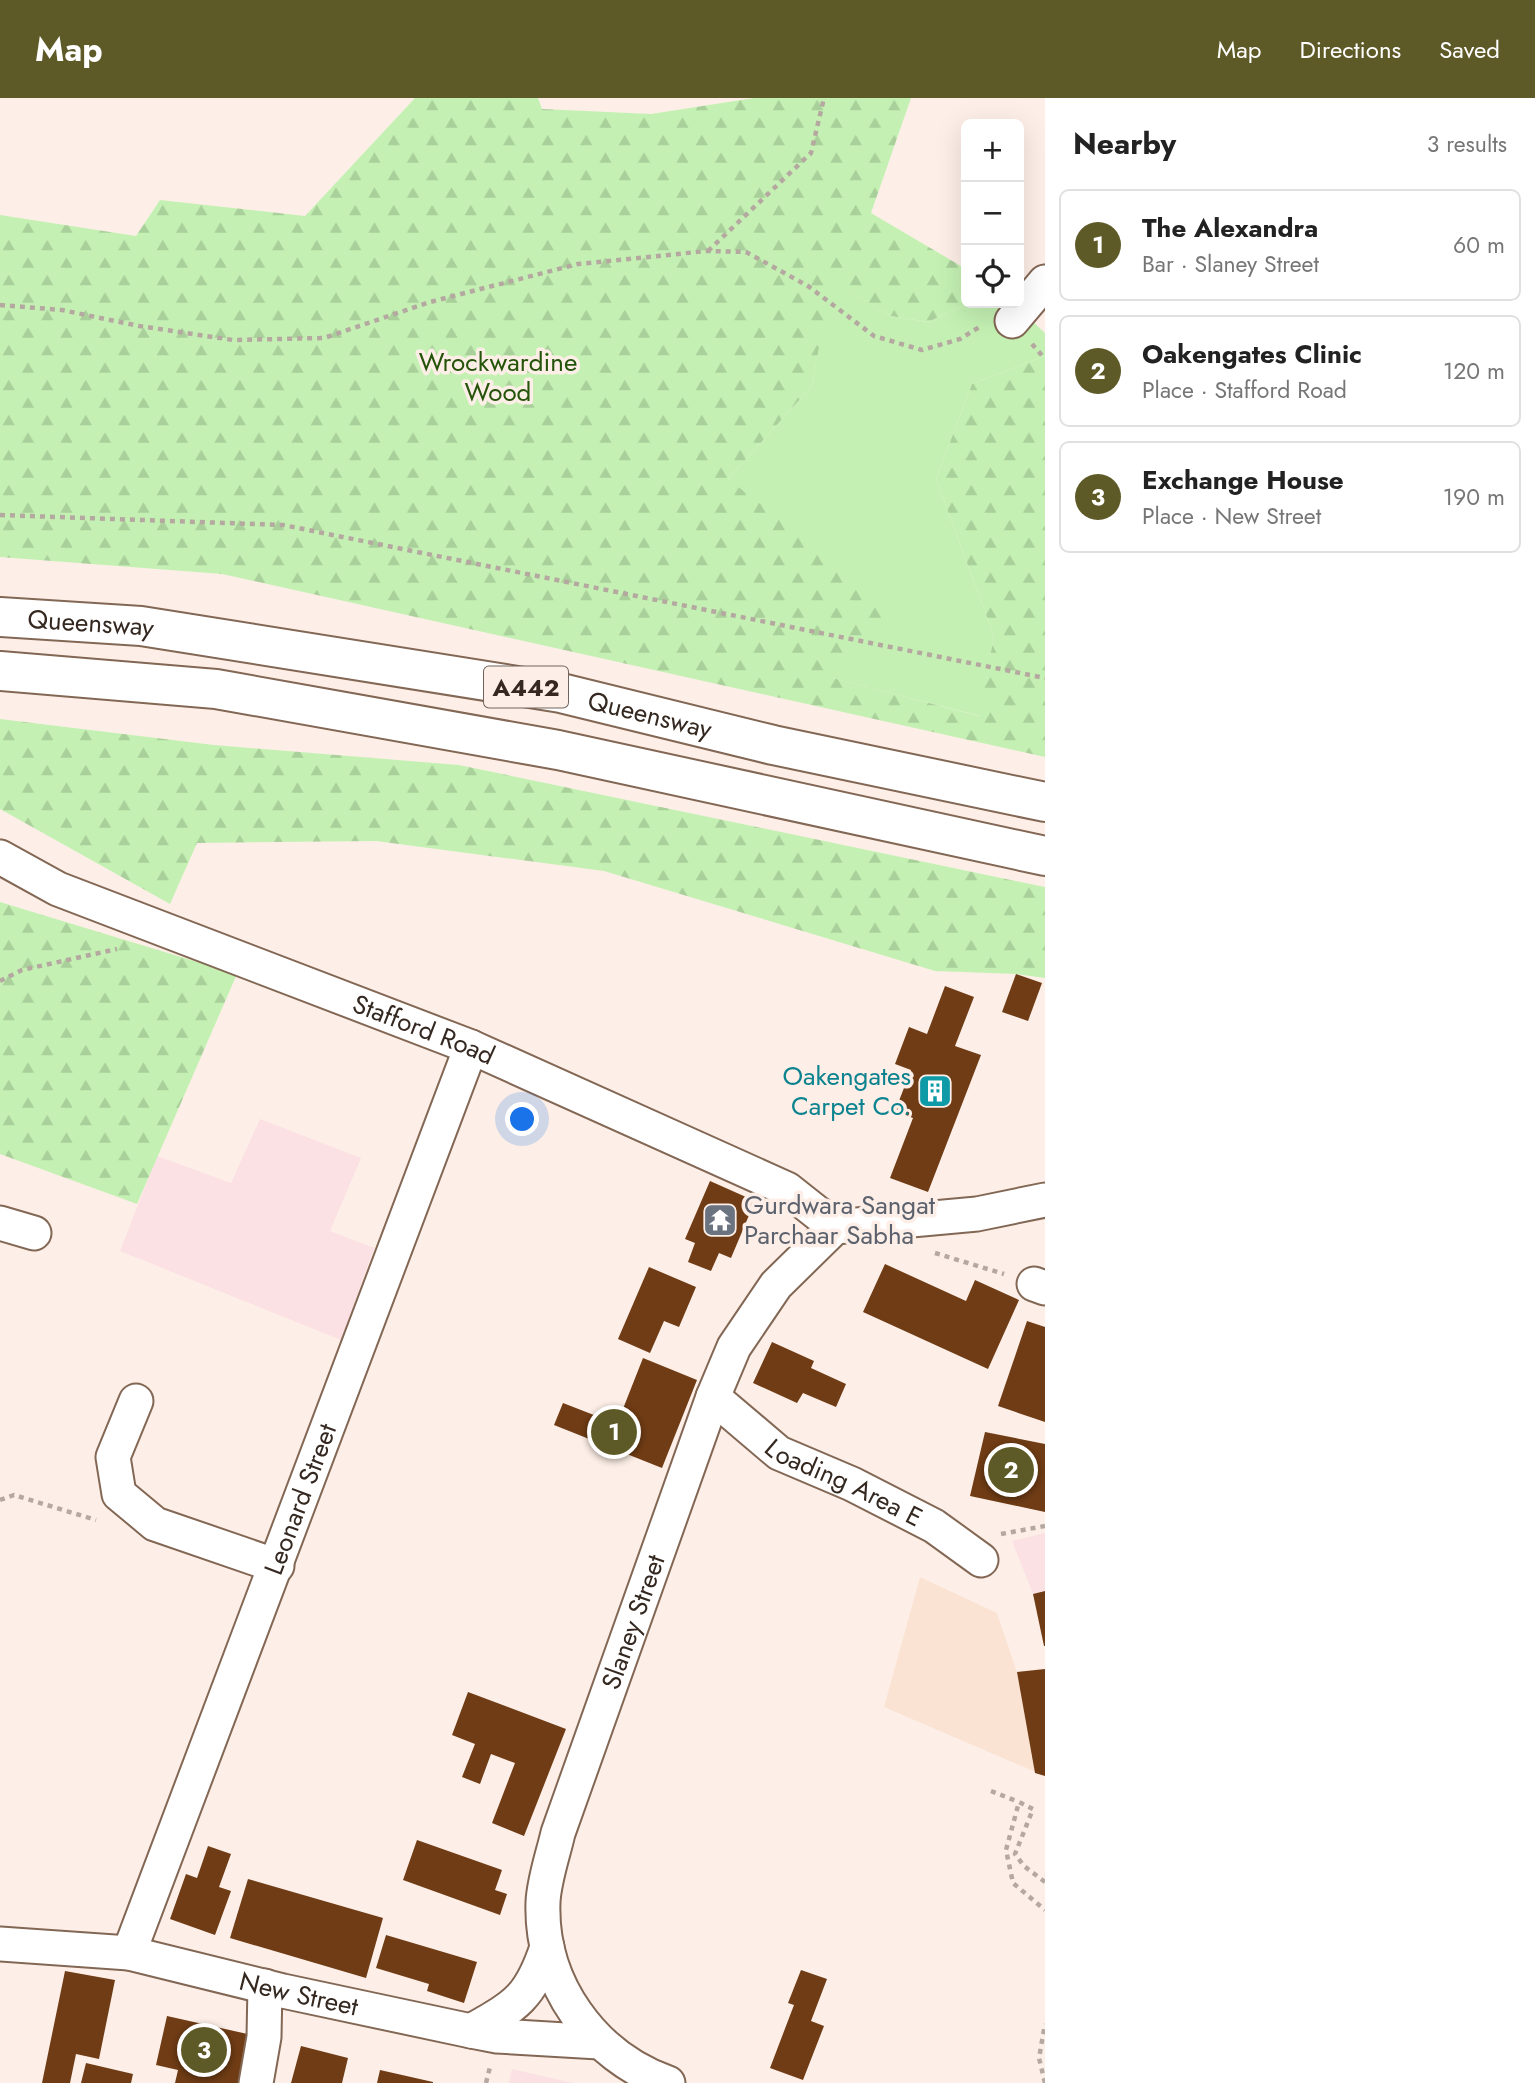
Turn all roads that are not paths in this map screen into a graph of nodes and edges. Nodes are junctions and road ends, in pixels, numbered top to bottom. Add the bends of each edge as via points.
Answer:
1 (1045, 282) edge
2 (1012, 321) road end
3 (0, 617) edge
4 (0, 671) edge
5 (1045, 802) edge
6 (1045, 856) edge
7 (0, 857) edge
8 (471, 1047) junction
9 (1045, 1200) edge
10 (0, 1223) edge
11 (835, 1227) junction
12 (34, 1233) dead end
13 (713, 1397) junction
14 (136, 1401) dead end
15 (746, 1425) junction
16 (680, 1492) junction
17 (982, 1560) dead end
18 (277, 1566) junction
19 (0, 1944) edge
20 (547, 1947) junction
21 (129, 1953) junction
22 (265, 1986) junction
23 (471, 2031) junction
24 (599, 2042) junction
25 (256, 2083) edge
26 (668, 2083) edge

1 - 2 street
3 - 5 highway, Queensway / A442 via 141,626 561,693 774,745
4 - 6 highway, Queensway / A442 via 216,690 558,750
7 - 8 street, Stafford Road via 58,889
8 - 11 street, Stafford Road via 787,1189
8 - 18 street, Leonard Street
9 - 11 street via 977,1214
10 - 12 street
11 - 13 street, Slaney Street via 776,1285 734,1346
13 - 15 street, Loading Area E
13 - 16 street, Slaney Street
14 - 18 street via 113,1457 119,1494 155,1524
15 - 16 street via 710,1446
15 - 17 street, Loading Area E via 779,1453 934,1526
16 - 20 street, Slaney Street via 558,1833 543,1901
18 - 21 street, Leonard Street
19 - 21 street, New Street
20 - 23 street via 536,1980 513,2007
20 - 24 street, Slaney Street via 578,2018
21 - 22 street, New Street
22 - 23 street, New Street
22 - 25 street via 264,2037
23 - 24 street, New Street
24 - 26 street via 620,2060

